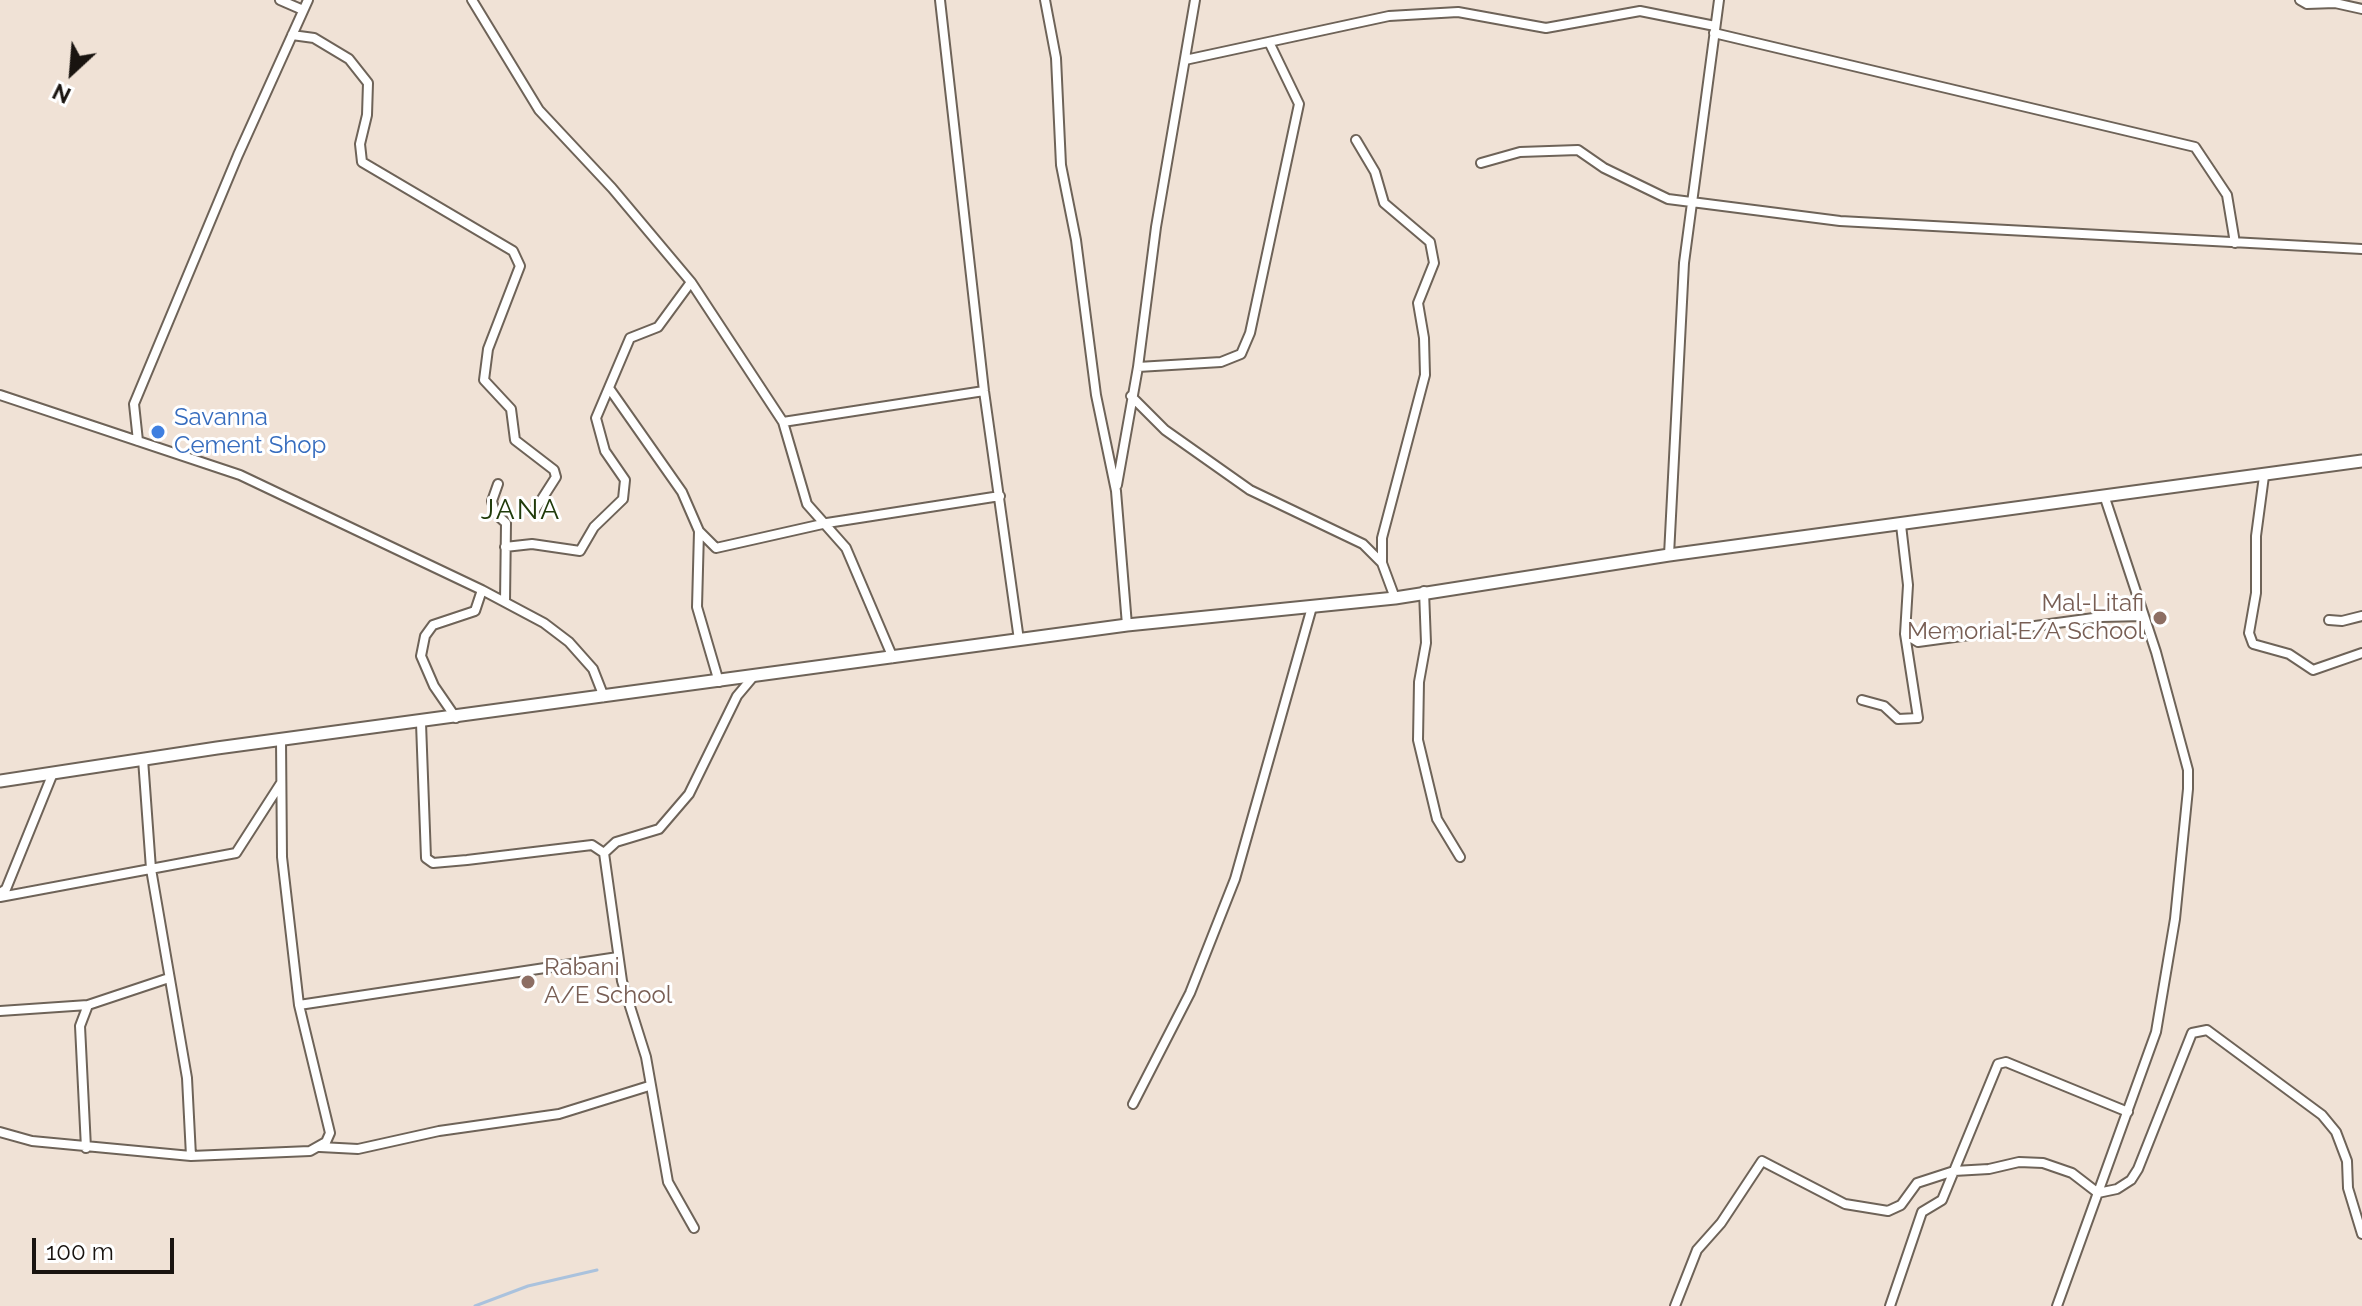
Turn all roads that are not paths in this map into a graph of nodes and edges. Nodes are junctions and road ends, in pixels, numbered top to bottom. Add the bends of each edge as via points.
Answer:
1 (280, 0) edge
2 (308, 0) edge
3 (472, 0) edge
4 (940, 0) edge
5 (1045, 0) edge
6 (1195, 0) edge
7 (1719, 0) edge
8 (2300, 0) edge
9 (2362, 9) edge
10 (303, 10) junction
11 (1715, 30) junction
12 (292, 35) junction
13 (1269, 42) junction
14 (1185, 60) junction
15 (1356, 140) dead end
16 (1481, 163) dead end
17 (1691, 204) junction
18 (2235, 243) junction
19 (2362, 249) edge
20 (691, 282) junction
21 (1138, 367) junction
22 (609, 388) junction
23 (984, 391) junction
24 (0, 395) edge
25 (1131, 396) junction
26 (783, 422) junction
27 (138, 441) junction
28 (2362, 461) edge
29 (2264, 476) junction
30 (498, 484) dead end
31 (1116, 491) junction
32 (1000, 496) junction
33 (2105, 498) junction
34 (533, 513) dead end
35 (827, 523) junction
36 (1901, 525) junction
37 (699, 531) junction
38 (505, 547) junction
39 (1669, 555) junction
40 (1382, 563) junction
41 (482, 590) junction
42 (1424, 591) junction
43 (1395, 598) junction
44 (505, 602) junction
45 (1312, 607) junction
46 (2144, 616) junction
47 (2362, 616) edge
48 (2329, 620) dead end
49 (1127, 625) junction
50 (1905, 634) junction
51 (1019, 640) junction
52 (2362, 653) edge
53 (893, 658) junction
54 (753, 677) junction
55 (719, 682) junction
56 (604, 698) junction
57 (1862, 700) dead end
58 (456, 718) junction
59 (421, 723) junction
60 (281, 740) junction
61 (143, 759) junction
62 (53, 773) junction
63 (0, 781) edge
64 (281, 783) junction
65 (604, 853) junction
66 (1460, 857) dead end
67 (151, 869) junction
68 (0, 895) edge
69 (618, 957) junction
70 (169, 978) junction
71 (88, 1005) junction
72 (299, 1005) junction
73 (0, 1011) edge
74 (649, 1086) junction
75 (1133, 1104) dead end
76 (2128, 1112) junction
77 (0, 1132) edge
78 (320, 1147) junction
79 (86, 1148) junction
80 (191, 1156) junction
81 (1954, 1171) junction
82 (2098, 1193) junction
83 (694, 1228) dead end
84 (2362, 1234) edge
85 (1675, 1306) edge
86 (1890, 1306) edge
87 (2057, 1306) edge

1 - 10 street
2 - 10 street
3 - 20 street via 539,110
4 - 23 street
5 - 31 street via 1056,58 1061,165
6 - 14 street
7 - 11 street
8 - 9 street
10 - 12 street
11 - 13 street via 1640,11 1546,28 1458,12 1389,16
11 - 17 street
11 - 18 street via 2195,147 2227,195
12 - 27 street via 134,404
12 - 34 street via 314,38 349,59 368,83 362,162 513,251 520,266 488,349 484,380 511,409 515,440 554,470 556,477
13 - 14 street
13 - 21 street via 1299,104 1250,333 1241,354 1221,362
14 - 21 street
15 - 40 street via 1375,172 1384,203 1430,242 1434,263 1418,303 1425,375 1382,538
16 - 17 street via 1520,152 1578,150 1668,199
17 - 18 street via 1840,221
17 - 39 street
18 - 19 street
20 - 22 street via 658,327 630,338
20 - 26 street
21 - 25 street
22 - 37 street via 682,492
22 - 38 street via 596,418 605,451 625,480 623,499 594,527 580,551 532,544
23 - 26 street
23 - 32 street
24 - 27 street
25 - 31 street
25 - 40 street via 1165,430 1250,490 1350,537
26 - 35 street via 807,504
27 - 41 street via 240,475
28 - 29 main road
29 - 33 main road
29 - 52 street via 2249,633 2253,644 2289,654 2313,670
30 - 38 street via 492,501 506,523
31 - 49 street
32 - 35 street
32 - 51 street
33 - 36 main road
33 - 46 street
35 - 37 street via 716,548
35 - 53 street via 846,548
36 - 39 main road
36 - 50 street via 1908,585
37 - 55 street via 697,607
38 - 44 street
39 - 42 main road
40 - 43 street
41 - 44 street
41 - 58 street via 475,611 433,625 425,636 421,656
42 - 43 main road
42 - 66 street via 1426,643 1418,740 1437,819
43 - 45 main road
44 - 56 street via 569,642 593,669
45 - 49 main road
45 - 75 street via 1235,879 1190,993
46 - 50 street via 2101,617 1947,640 1918,642
46 - 76 street via 2188,770 2188,789 2175,919 2156,1032
47 - 48 street
49 - 51 main road
50 - 57 street via 1918,718 1898,719 1884,706
51 - 53 main road
53 - 54 main road
54 - 55 main road
54 - 65 street via 737,696 689,794 659,829 616,842
55 - 56 main road
56 - 58 main road
58 - 59 main road
59 - 60 main road
59 - 65 street via 426,858 433,863 592,845
60 - 61 main road
60 - 64 street
61 - 62 main road
61 - 67 street
62 - 63 main road
62 - 68 street
64 - 67 street via 236,853
64 - 72 street via 282,857
65 - 69 street
67 - 68 street
67 - 70 street
69 - 72 street
69 - 74 street
70 - 71 street
70 - 80 street via 187,1078
71 - 73 street
71 - 79 street via 80,1026
72 - 78 street via 330,1133
74 - 78 street via 559,1114 358,1149
74 - 83 street via 668,1182
76 - 81 street via 2006,1062 1998,1064
76 - 82 street
77 - 79 street
78 - 80 street
79 - 80 street
81 - 82 street via 2043,1163 2072,1173
81 - 85 street via 1917,1183 1901,1205 1888,1211 1845,1204 1762,1161 1697,1250
81 - 86 street via 1942,1200 1922,1212
82 - 84 street via 2131,1180 2192,1033 2207,1030 2322,1115 2336,1132
82 - 87 street

